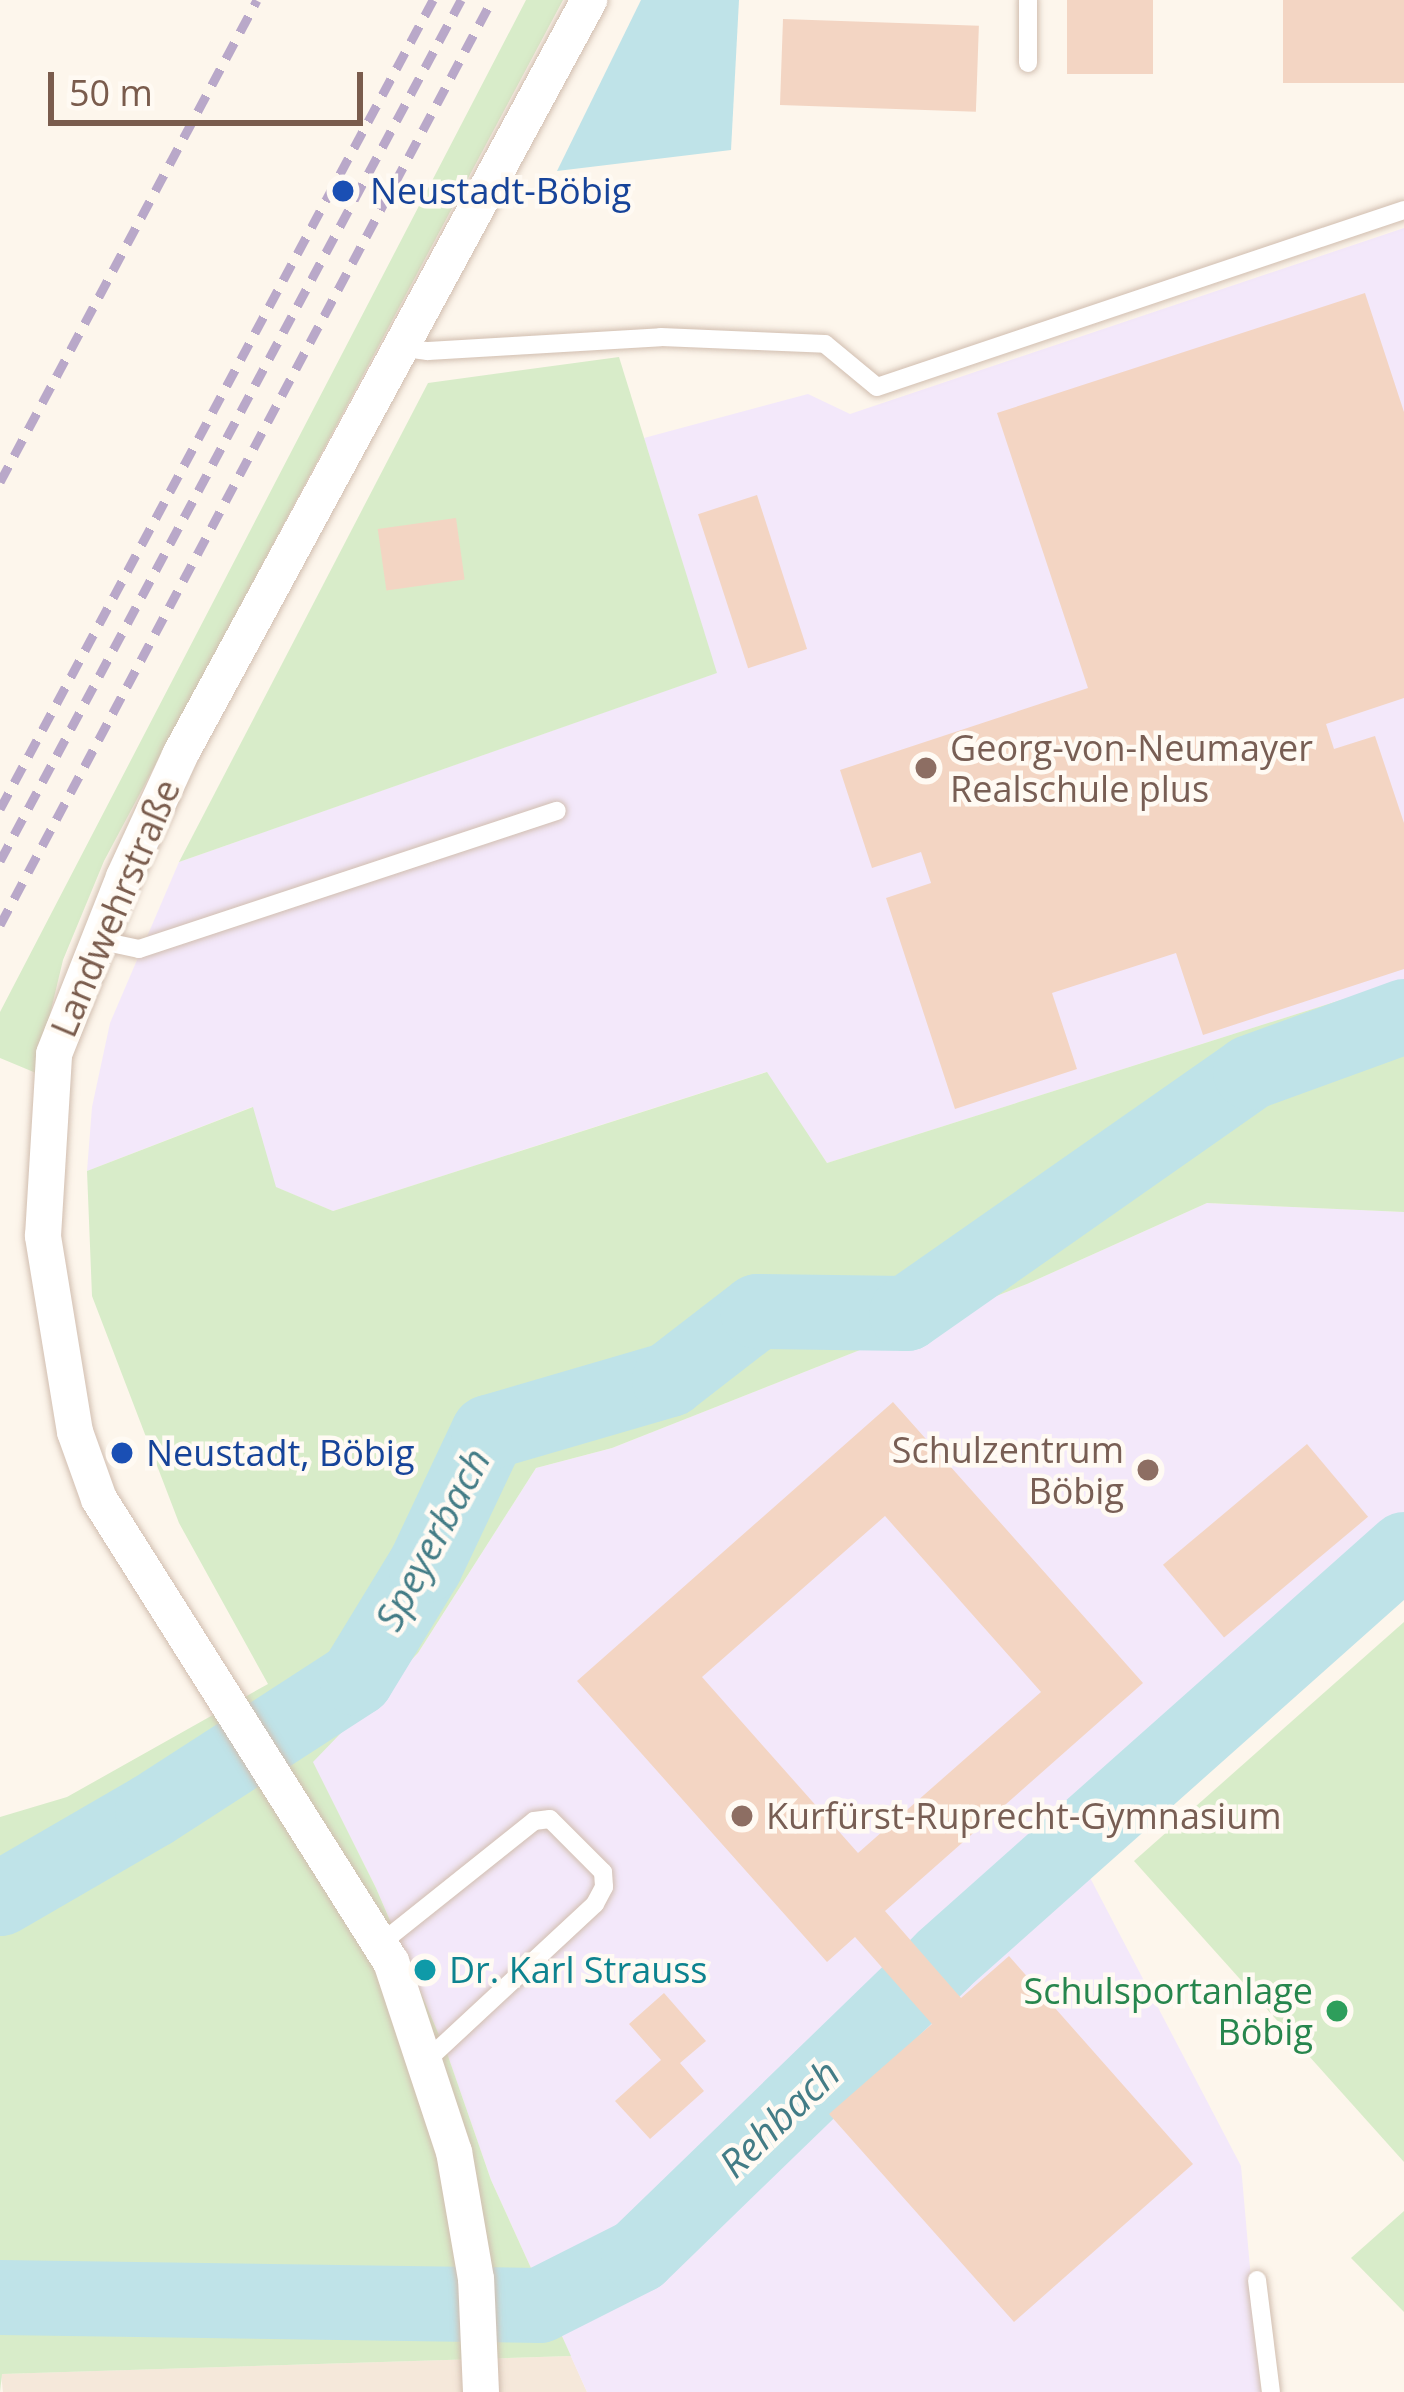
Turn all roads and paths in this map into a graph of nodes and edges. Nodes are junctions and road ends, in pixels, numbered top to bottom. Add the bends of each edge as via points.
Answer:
1 (589, 0) edge
2 (1028, 0) edge
3 (1028, 63) dead end
4 (1404, 210) edge
5 (397, 347) junction
6 (557, 812) dead end
7 (98, 940) junction
8 (380, 1944) junction
9 (424, 2063) junction
10 (1257, 2280) dead end
11 (481, 2392) edge
12 (1271, 2392) edge

1 - 5 street, Landwehrstraße
2 - 3 lane
4 - 5 lane via 879,397 825,344 661,337
5 - 7 street, Landwehrstraße via 180,754
6 - 7 lane via 139,950
7 - 8 street, Landwehrstraße via 54,1054 43,1236 75,1432 99,1499
8 - 9 street, Landwehrstraße
8 - 9 lane via 534,1821 550,1819 603,1872 595,1904
9 - 11 street, Landwehrstraße via 454,2152 476,2279
10 - 12 lane

